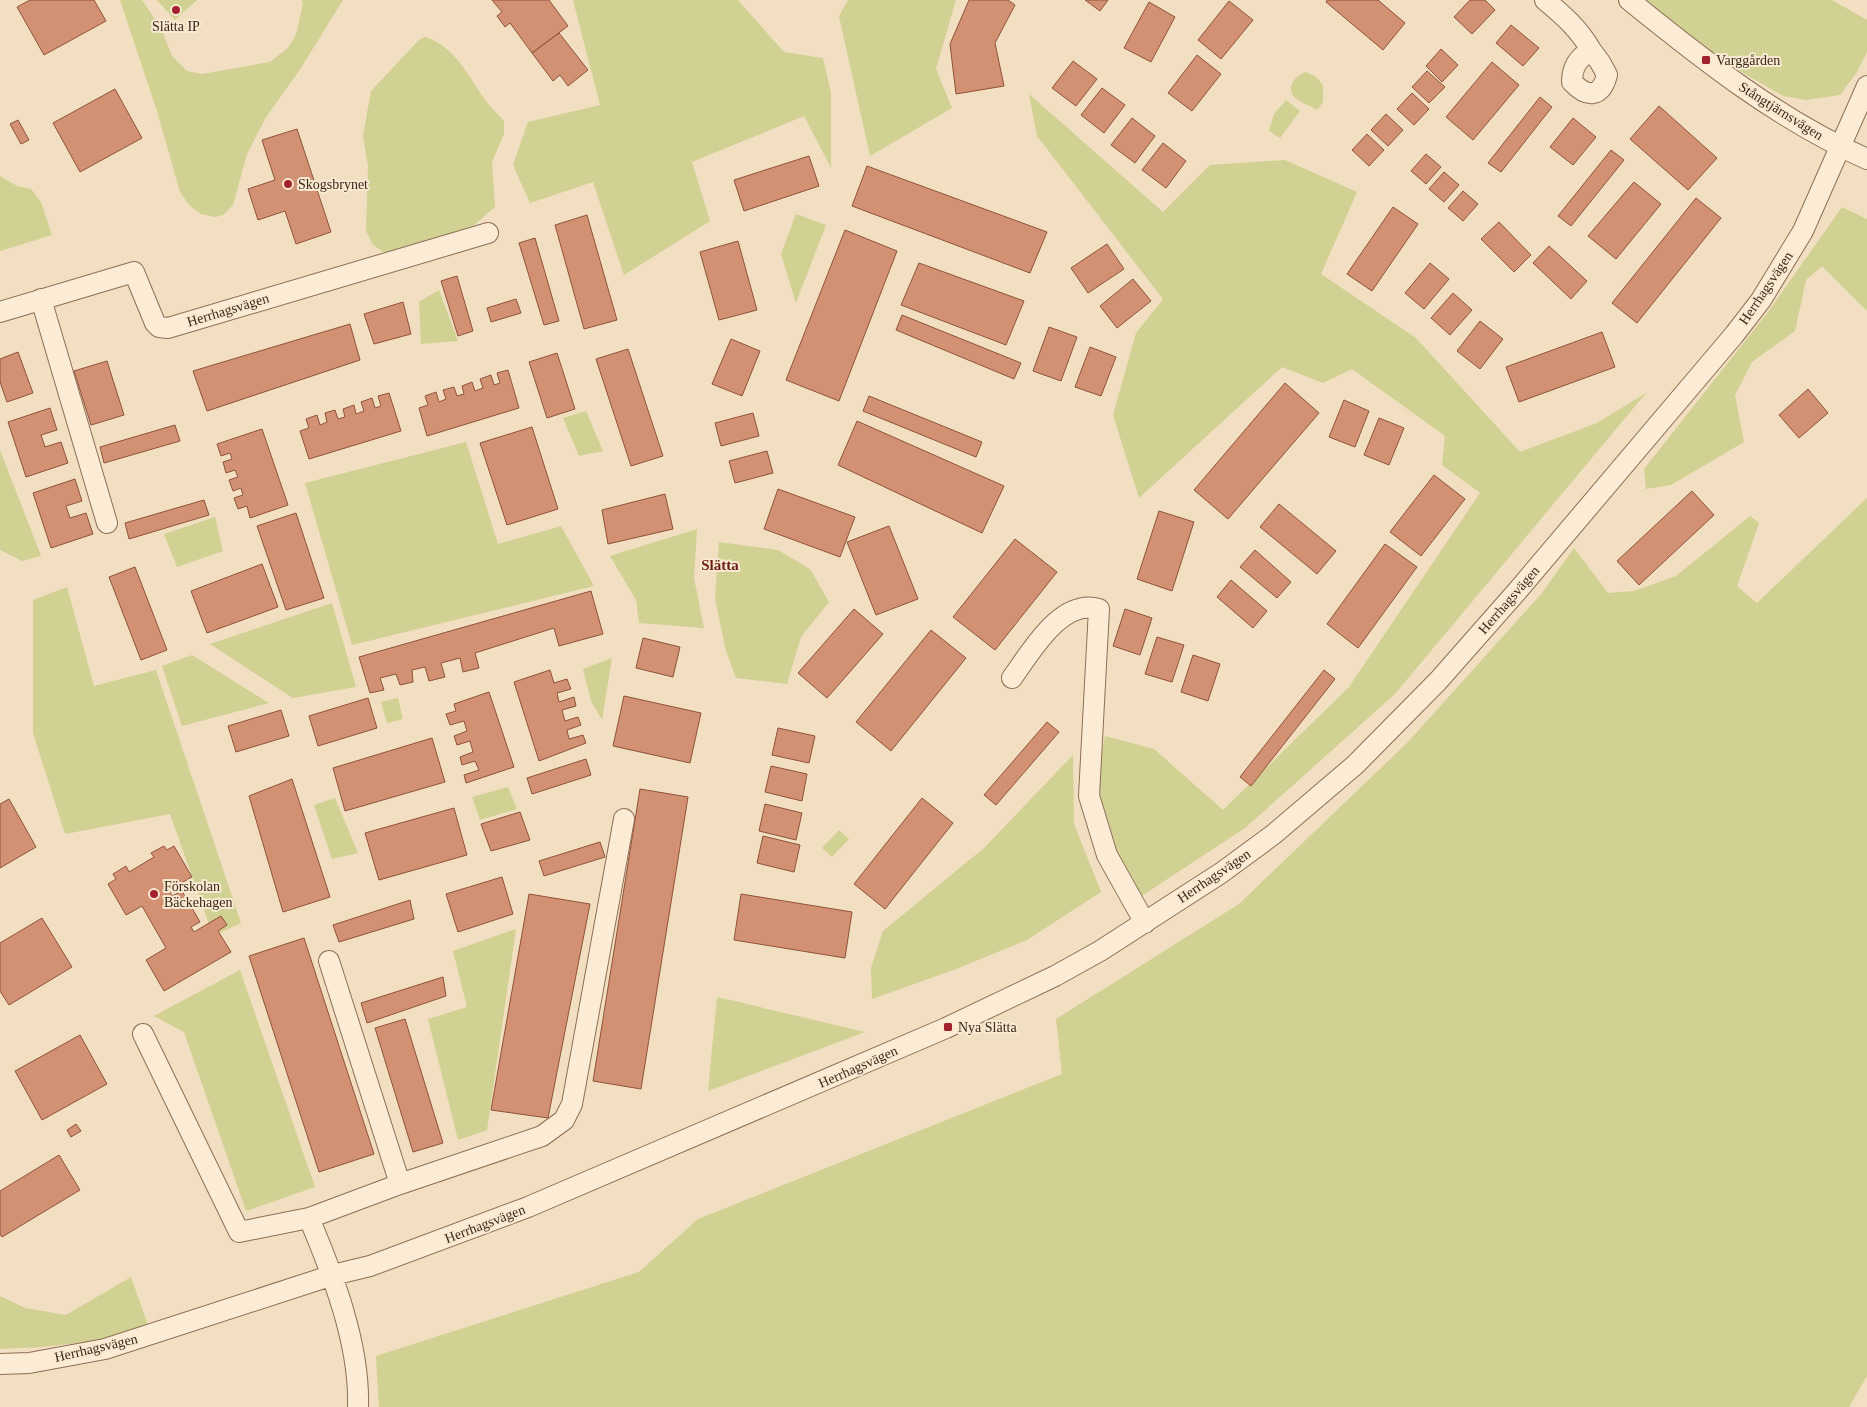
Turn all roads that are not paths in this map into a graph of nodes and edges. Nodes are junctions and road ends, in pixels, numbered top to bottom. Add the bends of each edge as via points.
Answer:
1 (1545, 0) edge
2 (1629, 0) edge
3 (1596, 56) dead end
4 (1867, 86) edge
5 (1840, 147) junction
6 (1867, 159) edge
7 (488, 233) dead end
8 (41, 299) junction
9 (0, 312) edge
10 (107, 523) dead end
11 (1012, 678) dead end
12 (624, 819) dead end
13 (1144, 923) junction
14 (329, 960) dead end
15 (143, 1034) dead end
16 (400, 1184) junction
17 (309, 1218) junction
18 (333, 1275) junction
19 (0, 1364) edge
20 (358, 1407) edge

1 - 3 street via 1582,34
2 - 5 street, Stångtjärnsvägen via 1762,101
4 - 5 street, Herrhagsvägen
5 - 6 street, Stångtjärnsvägen
5 - 13 street, Herrhagsvägen via 1803,231 1734,335 1438,681 1355,765 1274,834
7 - 8 street, Herrhagsvägen via 168,328 159,327 156,323 134,272
8 - 9 street, Herrhagsvägen
8 - 10 street
11 - 13 street via 1046,632 1068,612 1089,606 1099,609 1089,796 1108,855
12 - 16 street via 572,1104 564,1120 542,1136
13 - 18 street, Herrhagsvägen via 1055,976 842,1074 528,1207 370,1266
14 - 16 street
15 - 17 street via 239,1232
16 - 17 street
17 - 18 street
18 - 19 street, Herrhagsvägen via 105,1349 29,1363
18 - 20 street via 357,1370

